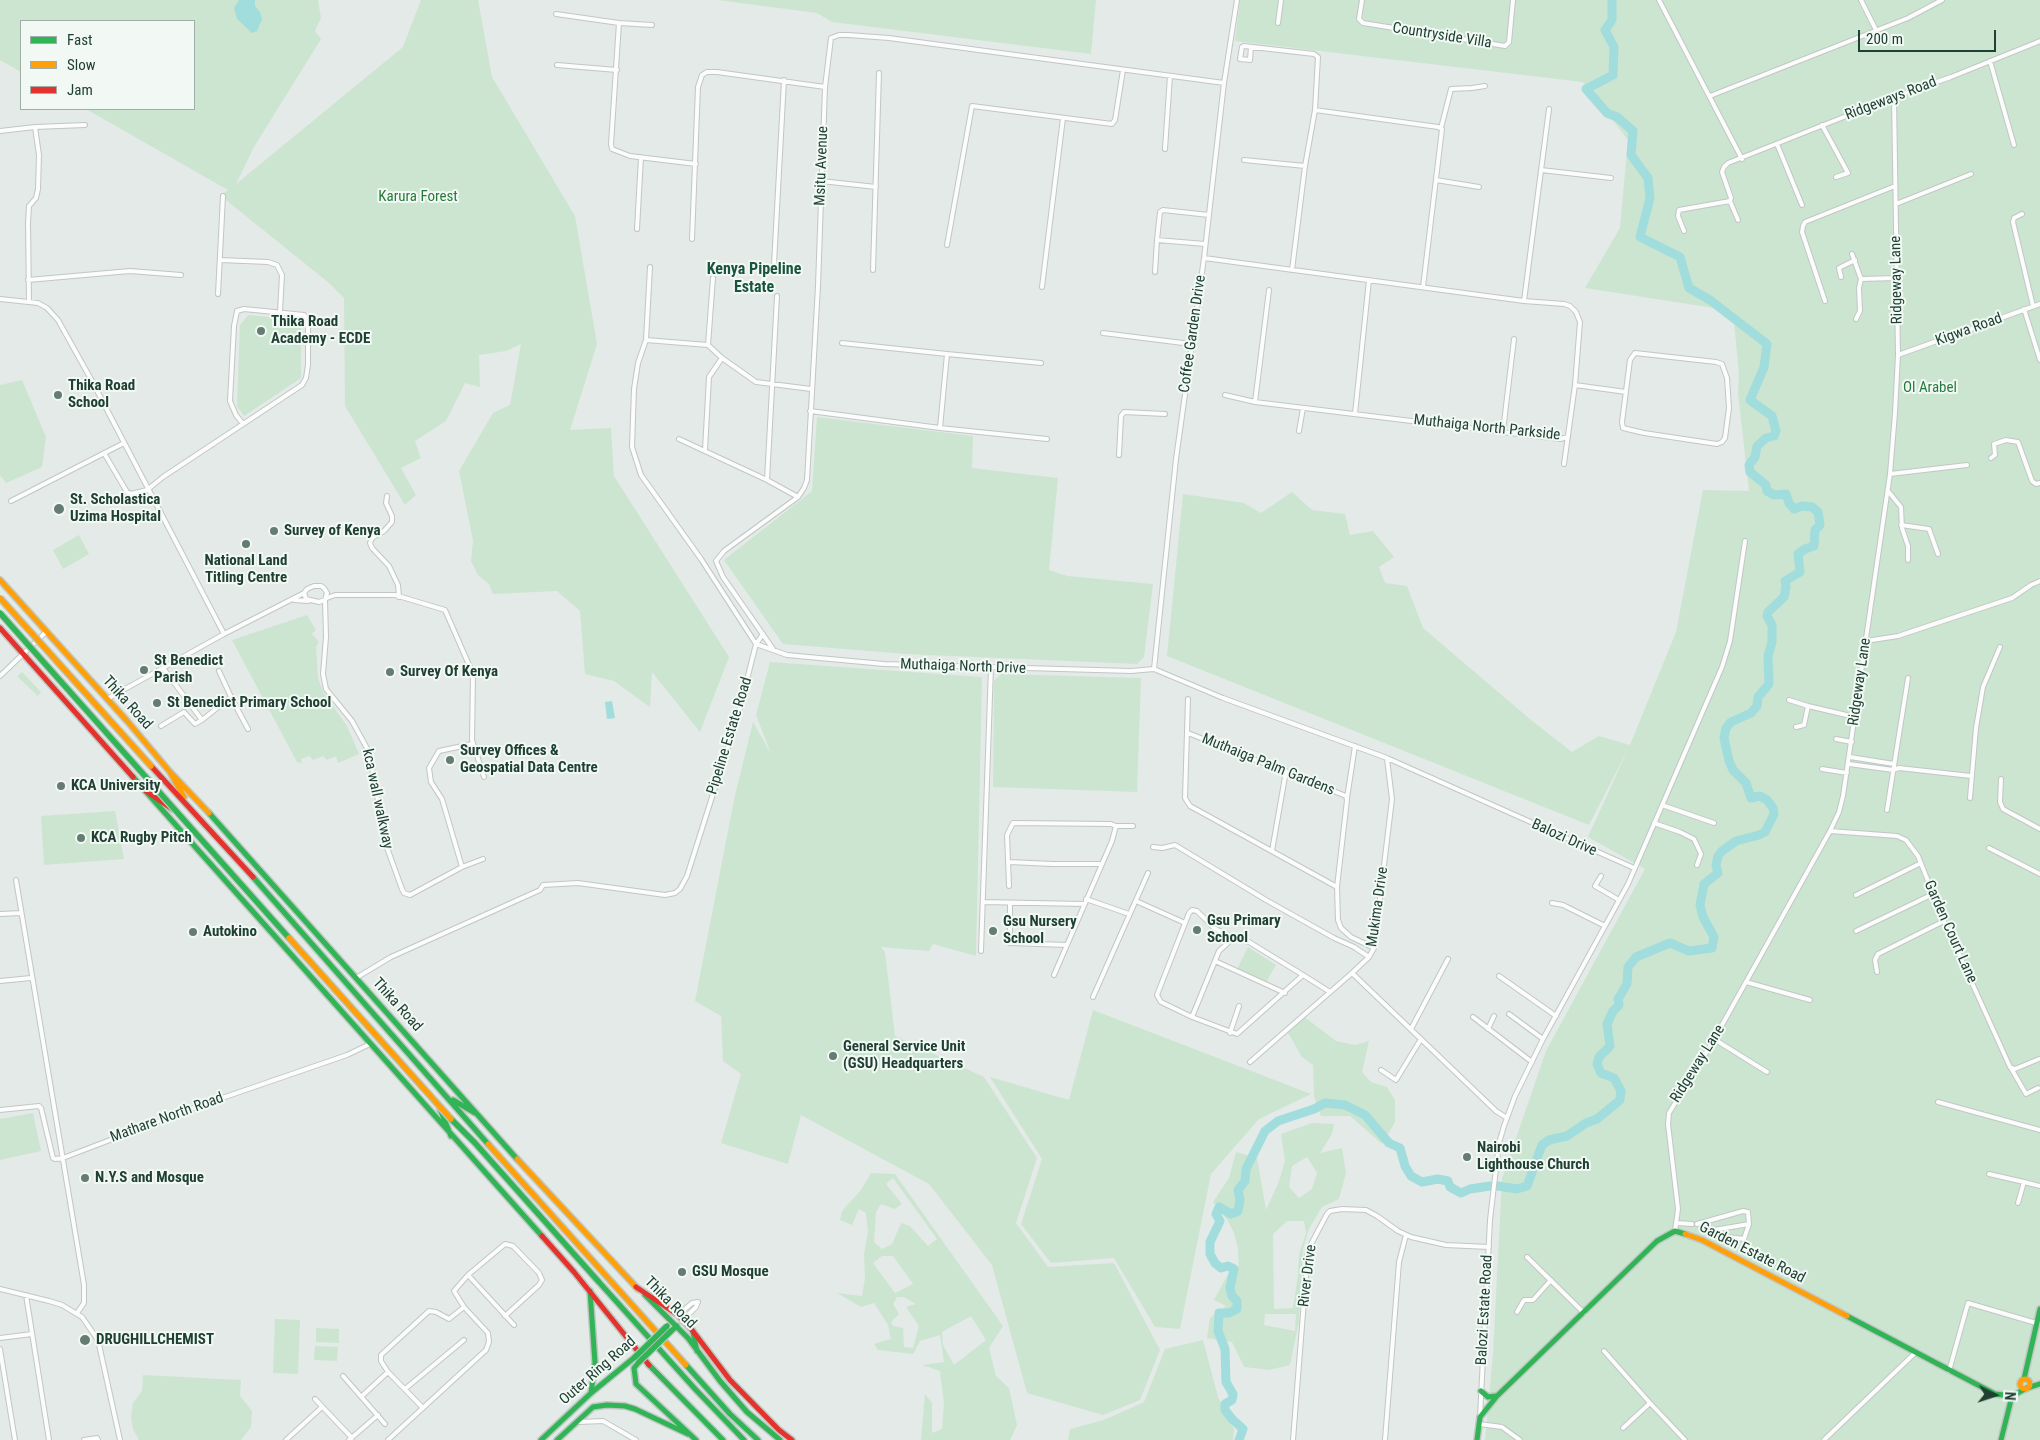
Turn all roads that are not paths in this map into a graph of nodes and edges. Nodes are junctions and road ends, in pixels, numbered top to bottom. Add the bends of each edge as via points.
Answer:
1 (1236, 0) edge
2 (1281, 0) edge
3 (1362, 0) edge
4 (1513, 0) edge
5 (1659, 0) edge
6 (1861, 0) edge
7 (1942, 0) edge
8 (556, 14) dead end
9 (619, 23) junction
10 (1278, 23) dead end
11 (652, 25) dead end
12 (1876, 30) junction
13 (2040, 41) edge
14 (1251, 47) dead end
15 (1990, 61) junction
16 (556, 65) dead end
17 (616, 70) junction
18 (1123, 70) junction
19 (879, 73) dead end
20 (1170, 76) junction
21 (784, 80) junction
22 (1224, 82) junction
23 (1485, 86) dead end
24 (825, 87) junction
25 (1710, 96) junction
26 (1894, 97) junction
27 (1549, 109) dead end
28 (1315, 110) junction
29 (1063, 118) junction
30 (85, 125) dead end
31 (1822, 125) junction
32 (35, 127) junction
33 (1442, 129) junction
34 (0, 131) edge
35 (1777, 144) junction
36 (2014, 145) dead end
37 (1165, 149) dead end
38 (641, 157) junction
39 (1742, 159) junction
40 (1244, 160) dead end
41 (696, 164) junction
42 (1305, 166) junction
43 (1541, 170) junction
44 (1971, 174) dead end
45 (1836, 177) dead end
46 (1611, 178) dead end
47 (1436, 180) junction
48 (821, 181) junction
49 (1896, 186) junction
50 (876, 187) junction
51 (1479, 187) dead end
52 (223, 196) dead end
53 (1730, 201) junction
54 (1896, 204) junction
55 (1802, 205) dead end
56 (2022, 214) dead end
57 (1209, 215) junction
58 (1738, 220) dead end
59 (637, 229) dead end
60 (1684, 232) dead end
61 (692, 239) dead end
62 (1157, 240) junction
63 (1205, 244) junction
64 (947, 245) dead end
65 (1852, 254) dead end
66 (1204, 258) junction
67 (220, 260) junction
68 (1855, 260) junction
69 (774, 264) dead end
70 (650, 267) dead end
71 (873, 270) dead end
72 (1292, 270) junction
73 (1155, 272) dead end
74 (181, 275) dead end
75 (1841, 277) dead end
76 (713, 278) dead end
77 (1896, 278) junction
78 (1861, 279) junction
79 (28, 280) junction
80 (1369, 280) junction
81 (1042, 286) dead end
82 (1423, 287) junction
83 (1269, 290) dead end
84 (218, 294) dead end
85 (777, 296) dead end
86 (0, 299) edge
87 (1524, 301) junction
88 (1825, 301) dead end
89 (30, 302) junction
90 (2040, 304) edge
91 (2033, 306) junction
92 (2024, 310) junction
93 (280, 312) junction
94 (1856, 319) dead end
95 (1103, 333) dead end
96 (1514, 339) dead end
97 (646, 340) junction
98 (842, 343) dead end
99 (1191, 344) junction
100 (708, 345) junction
101 (947, 354) junction
102 (1898, 356) junction
103 (722, 358) junction
104 (2040, 360) edge
105 (1041, 363) dead end
106 (771, 384) junction
107 (1575, 385) junction
108 (811, 389) junction
109 (1626, 392) junction
110 (1225, 395) dead end
111 (1255, 402) junction
112 (1303, 408) junction
113 (810, 411) junction
114 (1165, 414) dead end
115 (1355, 414) junction
116 (243, 424) junction
117 (940, 428) junction
118 (1299, 431) dead end
119 (1503, 432) junction
120 (1568, 437) junction
121 (679, 439) dead end
122 (1047, 439) dead end
123 (124, 443) junction
124 (705, 450) junction
125 (104, 453) junction
126 (1119, 456) dead end
127 (1991, 458) dead end
128 (1564, 464) dead end
129 (1967, 465) dead end
130 (1890, 474) junction
131 (767, 480) junction
132 (2040, 483) edge
133 (147, 490) junction
134 (1888, 491) junction
135 (387, 496) dead end
136 (798, 496) junction
137 (11, 501) dead end
138 (1901, 526) junction
139 (1745, 541) dead end
140 (1938, 554) dead end
141 (1908, 560) dead end
142 (0, 580) edge
143 (2040, 581) edge
144 (304, 593) junction
145 (327, 597) junction
146 (399, 597) junction
147 (0, 598) edge
148 (294, 600) junction
149 (308, 601) junction
150 (0, 612) edge
151 (0, 628) edge
152 (46, 632) junction
153 (224, 634) junction
154 (763, 634) junction
155 (1866, 641) junction
156 (756, 644) junction
157 (2000, 647) dead end
158 (774, 649) junction
159 (22, 654) junction
160 (163, 668) junction
161 (991, 668) junction
162 (1154, 669) junction
163 (219, 671) dead end
164 (0, 676) edge
165 (1908, 678) dead end
166 (231, 697) junction
167 (107, 699) junction
168 (1188, 699) dead end
169 (1789, 700) dead end
170 (1808, 706) junction
171 (1855, 717) junction
172 (202, 720) junction
173 (161, 726) dead end
174 (1796, 727) dead end
175 (248, 729) dead end
176 (1188, 733) junction
177 (1836, 740) dead end
178 (1852, 742) junction
179 (472, 744) junction
180 (1354, 746) junction
181 (1387, 758) junction
182 (1850, 758) junction
183 (1849, 764) junction
184 (1894, 764) junction
185 (1899, 768) junction
186 (1822, 769) dead end
187 (1893, 770) junction
188 (1286, 771) junction
189 (170, 772) junction
190 (1847, 773) junction
191 (1971, 776) junction
192 (484, 777) dead end
193 (2002, 779) dead end
194 (146, 791) junction
195 (1970, 798) dead end
196 (1347, 799) junction
197 (1662, 805) junction
198 (190, 807) junction
199 (1887, 810) dead end
200 (177, 812) junction
201 (1654, 823) junction
202 (1714, 823) dead end
203 (1116, 826) junction
204 (1133, 826) dead end
205 (2040, 829) edge
206 (1830, 831) junction
207 (1153, 847) dead end
208 (1989, 848) dead end
209 (1272, 851) junction
210 (482, 860) dead end
211 (1009, 862) junction
212 (1921, 863) junction
213 (1102, 864) junction
214 (1697, 866) dead end
215 (462, 868) junction
216 (1634, 868) junction
217 (1148, 873) dead end
218 (2040, 874) edge
219 (1601, 876) dead end
220 (16, 880) dead end
221 (1009, 886) dead end
222 (1337, 887) junction
223 (1934, 894) junction
224 (1856, 895) dead end
225 (1086, 899) junction
226 (1619, 900) junction
227 (1136, 901) junction
228 (983, 902) junction
229 (1010, 903) junction
230 (1552, 903) dead end
231 (1084, 904) junction
232 (21, 913) junction
233 (0, 914) edge
234 (1129, 914) junction
235 (1944, 921) junction
236 (1184, 923) junction
237 (1605, 926) junction
238 (1856, 931) dead end
239 (1237, 937) junction
240 (1067, 945) junction
241 (1374, 948) junction
242 (981, 951) dead end
243 (1369, 957) junction
244 (1448, 959) dead end
245 (1215, 961) junction
246 (1877, 972) dead end
247 (1352, 973) junction
248 (1054, 975) dead end
249 (1303, 975) junction
250 (1499, 976) dead end
251 (31, 978) junction
252 (356, 978) junction
253 (0, 981) edge
254 (1746, 982) junction
255 (1330, 992) junction
256 (1285, 993) junction
257 (1093, 997) dead end
258 (1810, 1000) dead end
259 (1239, 1006) dead end
260 (1509, 1014) dead end
261 (1494, 1016) dead end
262 (1556, 1016) junction
263 (1192, 1017) junction
264 (1473, 1018) dead end
265 (1411, 1029) junction
266 (1488, 1029) junction
267 (1230, 1033) junction
268 (1543, 1038) junction
269 (1421, 1039) junction
270 (1714, 1039) junction
271 (370, 1044) junction
272 (2039, 1059) edge
273 (1250, 1062) dead end
274 (1532, 1062) junction
275 (2011, 1068) junction
276 (1381, 1070) dead end
277 (1767, 1072) dead end
278 (2038, 1088) dead end
279 (450, 1098) junction
280 (1938, 1102) dead end
281 (439, 1108) junction
282 (0, 1110) edge
283 (475, 1113) junction
284 (1507, 1118) junction
285 (2040, 1130) edge
286 (451, 1136) junction
287 (64, 1158) junction
288 (1989, 1174) dead end
289 (2024, 1182) junction
290 (2040, 1186) edge
291 (2018, 1203) dead end
292 (1677, 1223) junction
293 (1697, 1223) junction
294 (1749, 1224) junction
295 (1714, 1230) junction
296 (1675, 1231) junction
297 (1406, 1235) junction
298 (1488, 1246) junction
299 (1527, 1257) dead end
300 (468, 1275) junction
301 (1551, 1280) junction
302 (636, 1287) junction
303 (0, 1289) edge
304 (590, 1291) junction
305 (26, 1295) junction
306 (464, 1308) junction
307 (2040, 1310) edge
308 (1517, 1312) dead end
309 (77, 1313) junction
310 (1584, 1313) junction
311 (678, 1315) junction
312 (505, 1316) junction
313 (683, 1320) junction
314 (674, 1324) junction
315 (2036, 1324) junction
316 (514, 1325) dead end
317 (692, 1330) junction
318 (32, 1334) junction
319 (0, 1338) edge
320 (464, 1340) dead end
321 (0, 1349) edge
322 (697, 1351) junction
323 (1604, 1351) dead end
324 (1914, 1353) junction
325 (637, 1359) junction
326 (1949, 1371) junction
327 (388, 1372) junction
328 (343, 1376) dead end
329 (2024, 1381) junction
330 (2040, 1384) edge
331 (405, 1388) junction
332 (2026, 1389) junction
333 (1481, 1391) junction
334 (591, 1394) junction
335 (1998, 1395) junction
336 (2014, 1395) junction
337 (362, 1396) junction
338 (1497, 1396) junction
339 (315, 1399) dead end
340 (1650, 1403) junction
341 (2009, 1405) junction
342 (322, 1407) junction
343 (423, 1408) junction
344 (378, 1415) junction
345 (1480, 1417) junction
346 (577, 1422) junction
347 (386, 1424) dead end
348 (1479, 1424) junction
349 (1623, 1428) dead end
350 (688, 1434) junction
351 (351, 1439) edge
352 (14, 1440) edge
353 (49, 1440) edge
354 (84, 1440) edge
355 (98, 1440) edge
356 (120, 1440) edge
357 (286, 1440) edge
358 (388, 1440) edge
359 (540, 1440) edge
360 (557, 1440) edge
361 (636, 1440) edge
362 (696, 1440) edge
363 (723, 1440) edge
364 (744, 1440) edge
365 (758, 1440) edge
366 (780, 1440) edge
367 (792, 1440) edge
368 (1293, 1440) edge
369 (1385, 1440) edge
370 (1478, 1440) edge
371 (1520, 1440) edge
372 (1686, 1440) edge
373 (1824, 1440) edge
374 (2001, 1440) edge

1 - 22 street, Coffee Garden Drive
2 - 10 street
3 - 4 street, Countryside Villa via 1360,22 1504,46 1509,42
5 - 25 street
6 - 12 street
7 - 12 street
8 - 9 street
9 - 11 street
9 - 17 street
12 - 25 street
13 - 15 street, Ridgeways Road
14 - 28 street via 1318,57
15 - 26 street, Ridgeways Road
15 - 36 street
16 - 17 street
17 - 38 street via 612,149
18 - 20 street, Msitu Avenue
18 - 24 street, Msitu Avenue via 889,38 839,35 830,41
18 - 29 street via 1112,124
19 - 50 street
20 - 22 street, Msitu Avenue
20 - 37 street
21 - 24 street
21 - 41 street via 717,72 702,75 698,87
21 - 69 street
22 - 57 street, Coffee Garden Drive
23 - 33 street via 1451,88
24 - 48 street, Msitu Avenue
25 - 39 street
26 - 31 street, Ridgeways Road
26 - 49 street, Ridgeway Lane
27 - 43 street
28 - 33 street
28 - 42 street
29 - 64 street via 972,106
29 - 81 street
30 - 32 street
31 - 35 street, Ridgeways Road
31 - 45 street via 1848,173
32 - 34 street
32 - 79 street via 40,156 38,189 29,206
33 - 47 street
35 - 39 street, Ridgeways Road
35 - 55 street
38 - 41 street
38 - 59 street
39 - 53 street, Ridgeways Road via 1728,164 1722,172
40 - 42 street
41 - 61 street
42 - 72 street
43 - 46 street
43 - 87 street
44 - 54 street
47 - 51 street
47 - 82 street
48 - 50 street
48 - 108 street, Msitu Avenue
49 - 54 street, Ridgeway Lane
49 - 88 street via 1805,222 1802,226
50 - 71 street
52 - 67 street
53 - 58 street
53 - 60 street via 1679,210
54 - 77 street, Ridgeway Lane
56 - 91 street via 2013,222
57 - 62 street via 1162,210
57 - 63 street, Coffee Garden Drive
62 - 63 street
62 - 73 street
63 - 66 street, Coffee Garden Drive
65 - 68 street
66 - 72 street, Muthaiga North Parkside
66 - 99 street, Coffee Garden Drive
67 - 84 street
67 - 93 street via 276,265 282,276
68 - 75 street via 1839,268
68 - 78 street
70 - 97 street
72 - 80 street, Muthaiga North Parkside
74 - 79 street via 130,271
76 - 100 street
77 - 78 street
77 - 102 street, Ridgeway Lane
78 - 94 street via 1860,311
79 - 89 street
80 - 82 street, Muthaiga North Parkside
80 - 115 street
82 - 87 street, Muthaiga North Parkside
83 - 111 street
85 - 106 street
86 - 89 street
87 - 107 street, Muthaiga North Parkside via 1564,304 1576,312 1580,322
89 - 123 street via 46,308 58,320
90 - 91 street, Kigwa Road
91 - 92 street, Kigwa Road
92 - 102 street, Kigwa Road
92 - 104 street
93 - 116 street via 244,309 236,315 230,401
93 - 116 street via 301,313 308,320 306,378 302,385
95 - 99 street
96 - 119 street
97 - 100 street
97 - 156 street via 634,389 632,446 642,475
98 - 101 street
99 - 162 street, Coffee Garden Drive
100 - 103 street
101 - 105 street
101 - 117 street
102 - 130 street, Ridgeway Lane
103 - 106 street via 756,382
103 - 124 street via 709,377
106 - 108 street
106 - 131 street
107 - 109 street
107 - 120 street, Muthaiga North Parkside
108 - 113 street, Msitu Avenue
109 - 109 street via 1630,360 1635,353 1722,364 1728,388 1725,438 1717,444 1628,430 1622,422
110 - 111 street, Muthaiga North Parkside
111 - 112 street, Muthaiga North Parkside
112 - 115 street, Muthaiga North Parkside
112 - 118 street
113 - 117 street
113 - 136 street, Msitu Avenue via 807,480
114 - 126 street via 1124,412 1121,416
115 - 119 street, Muthaiga North Parkside
116 - 133 street
117 - 122 street
119 - 120 street, Muthaiga North Parkside via 1560,439
120 - 128 street
121 - 124 street
123 - 125 street
123 - 133 street
124 - 131 street
125 - 133 street via 128,492
125 - 137 street
127 - 132 street via 1995,455 1994,444 2006,440 2018,442 2032,481
129 - 130 street
130 - 134 street, Ridgeway Lane
131 - 136 street
133 - 153 street
134 - 138 street via 1900,505
134 - 155 street, Ridgeway Lane
135 - 146 street via 392,522 372,538 371,545 389,566
136 - 154 street via 716,560 723,577
138 - 140 street via 1929,529
138 - 141 street via 1908,546
139 - 197 street via 1726,656
142 - 152 main road, Thika Road
143 - 155 street via 2012,598 1898,636
144 - 145 street via 323,586
144 - 148 street
144 - 149 street
145 - 146 street via 385,594
145 - 149 street via 319,602
145 - 215 street, kca wall walkway via 323,674 326,689 352,721 369,752 386,845 402,889 410,894
146 - 179 street via 448,613 473,674
147 - 198 main road, Thika Road, bridge
148 - 149 street
148 - 153 street
150 - 200 main road, bridge
151 - 159 main road
152 - 159 street
152 - 167 main road, Thika Road
153 - 160 street
154 - 156 street
154 - 158 street
155 - 171 street, Ridgeway Lane
156 - 158 street
156 - 252 street, Pipeline Estate Road via 738,715 687,876 680,889 665,895 578,883 543,885 540,890 391,957
157 - 191 street via 1984,686
158 - 161 street, Muthaiga North Drive via 787,655 884,664
159 - 164 street
159 - 194 main road
160 - 167 street
160 - 172 street
161 - 162 street, Muthaiga North Drive
161 - 228 street
162 - 180 street, Balozi Drive
163 - 166 street
165 - 184 street
166 - 172 street
166 - 175 street
167 - 189 main road, Thika Road
168 - 176 street, Muthaiga Palm Gardens
169 - 170 street
170 - 171 street
170 - 174 street via 1804,725
171 - 178 street, Ridgeway Lane
172 - 173 street via 195,724 184,712
176 - 188 street, Muthaiga Palm Gardens
176 - 209 street, Muthaiga Palm Gardens via 1185,798 1190,806
177 - 178 street
178 - 182 street, Ridgeway Lane
179 - 192 street
179 - 215 street via 439,751 429,768 431,782 442,799
180 - 181 street, Balozi Drive
180 - 196 street
181 - 216 street, Balozi Drive
181 - 241 street, Mukima Drive via 1392,799
182 - 183 street, Ridgeway Lane
182 - 184 street
183 - 187 street
183 - 190 street, Ridgeway Lane
184 - 185 street
184 - 187 street
185 - 187 street
185 - 191 street
186 - 190 street
187 - 199 street
188 - 196 street, Muthaiga Palm Gardens
188 - 209 street
189 - 198 main road
189 - 252 main road, Thika Road
190 - 206 street, Ridgeway Lane via 1839,812
191 - 195 street
193 - 205 street via 2001,806
194 - 200 main road
194 - 271 main road
196 - 222 street, Muthaiga Palm Gardens
197 - 201 street
197 - 202 street
198 - 279 main road, Thika Road
200 - 281 main road, bridge
201 - 214 street via 1694,839 1701,854
201 - 216 street
203 - 204 street
203 - 211 street via 1013,823 1007,835
203 - 213 street
206 - 212 street, Garden Court Lane via 1897,836 1906,840
206 - 254 street, Ridgeway Lane
207 - 243 street via 1176,845
208 - 218 street
209 - 222 street, Muthaiga Palm Gardens
210 - 215 street, kca wall walkway
211 - 213 street
211 - 221 street
212 - 223 street, Garden Court Lane
212 - 224 street
213 - 225 street
216 - 226 street
217 - 227 street
219 - 226 street via 1595,886
220 - 232 street
222 - 241 street, Muthaiga Palm Gardens via 1338,924 1351,937
223 - 235 street, Garden Court Lane
223 - 238 street
225 - 231 street
225 - 234 street
226 - 237 street
227 - 234 street
227 - 236 street
228 - 229 street
228 - 242 street
229 - 231 street
229 - 240 street via 1010,944
230 - 237 street via 1563,905
231 - 240 street
232 - 233 street
232 - 251 street
234 - 257 street
235 - 246 street via 1878,954 1875,960
235 - 275 street, Garden Court Lane
236 - 239 street via 1188,913 1194,910 1225,934
236 - 263 street via 1157,995 1161,1002
237 - 262 street
239 - 245 street via 1222,947
239 - 249 street
240 - 248 street
241 - 243 street, Mukima Drive
243 - 247 street, Mukima Drive
244 - 265 street
245 - 256 street
245 - 263 street
247 - 255 street, Mukima Drive
247 - 265 street
249 - 255 street
249 - 256 street
250 - 262 street
251 - 253 street
251 - 287 street
252 - 283 main road, Thika Road
254 - 258 street
254 - 270 street, Ridgeway Lane
255 - 273 street, Mukima Drive
256 - 267 street via 1242,1031
259 - 267 street
260 - 268 street
261 - 266 street
262 - 268 street
263 - 267 street
264 - 266 street
265 - 269 street
266 - 274 street
268 - 274 street
269 - 276 street via 1396,1080
269 - 284 street
270 - 277 street
270 - 292 street, Ridgeway Lane via 1668,1113
271 - 286 main road
271 - 287 street, Mathare North Road
272 - 275 street
274 - 284 street
275 - 278 street, Garden Court Lane via 2026,1094
279 - 283 main road
279 - 365 main road, Thika Road via 676,1354
280 - 285 street
281 - 286 main road
281 - 364 main road, bridge via 475,1143
282 - 287 street via 39,1106 53,1158
283 - 302 main road, Thika Road
284 - 298 street, Balozi Estate Road via 1498,1143
286 - 304 main road
287 - 309 street via 84,1285 84,1303
288 - 289 street
289 - 290 street
289 - 291 street
292 - 293 street
292 - 296 street, Ridgeway Lane
293 - 294 street via 1744,1211 1748,1212
293 - 295 street
294 - 295 street
294 - 295 street via 1744,1239 1728,1237
296 - 310 main road, Garden Estate Road via 1657,1241
296 - 324 main road, Garden Estate Road via 1702,1240
297 - 298 street, River Drive via 1446,1245
297 - 368 street, River Drive via 1366,1210 1342,1209 1327,1214 1308,1250
297 - 369 street via 1399,1262
298 - 333 street, Balozi Estate Road
299 - 301 street
300 - 306 street via 454,1291
300 - 312 street
300 - 312 street via 505,1244 513,1246 538,1273 542,1282
301 - 308 street via 1533,1300 1524,1300
301 - 310 street
302 - 311 main road
302 - 314 main road, Thika Road
303 - 305 street
304 - 334 main road via 595,1363
304 - 363 main road via 649,1366
305 - 309 street
305 - 318 street
306 - 327 street via 449,1319 434,1311 426,1313 382,1352 381,1361
306 - 343 street via 488,1333 488,1346
307 - 315 main road
309 - 356 street via 98,1340
310 - 338 main road, Garden Estate Road
311 - 313 main road
311 - 313 street via 698,1302
312 - 316 street
313 - 317 main road
314 - 322 main road, Thika Road
314 - 325 main road, Outer Ring Road, bridge
315 - 326 street via 1968,1303
315 - 329 main road
317 - 322 main road
317 - 367 main road via 730,1380
318 - 319 street
318 - 353 street
320 - 331 street
321 - 352 street
322 - 366 main road, Thika Road via 747,1412
323 - 340 street
324 - 326 main road, Garden Estate Road
324 - 373 street
325 - 334 main road, Outer Ring Road
325 - 350 main road, Outer Ring Road via 634,1376 640,1389 679,1422
326 - 335 main road, Garden Estate Road
327 - 331 street
327 - 337 street
328 - 337 street
329 - 330 main road
329 - 332 main road via 2021,1387
329 - 336 main road
330 - 332 main road, Garden Estate Road
331 - 343 street
332 - 336 main road, Garden Estate Road
333 - 338 main road via 1488,1397
333 - 345 street, Balozi Estate Road
334 - 359 main road, Outer Ring Road
335 - 336 main road, Garden Estate Road
335 - 341 main road
336 - 341 main road
337 - 344 street
338 - 345 main road, Garden Estate Road
339 - 342 street
340 - 349 street
340 - 372 street
341 - 374 main road
342 - 351 street
342 - 357 street
343 - 358 street
344 - 347 street
344 - 351 street
345 - 348 main road
346 - 350 main road, Outer Ring Road via 594,1408 617,1405 635,1409
346 - 360 main road, Outer Ring Road
346 - 361 street via 603,1421
348 - 370 main road
348 - 371 street via 1502,1427
350 - 362 main road
354 - 355 street

